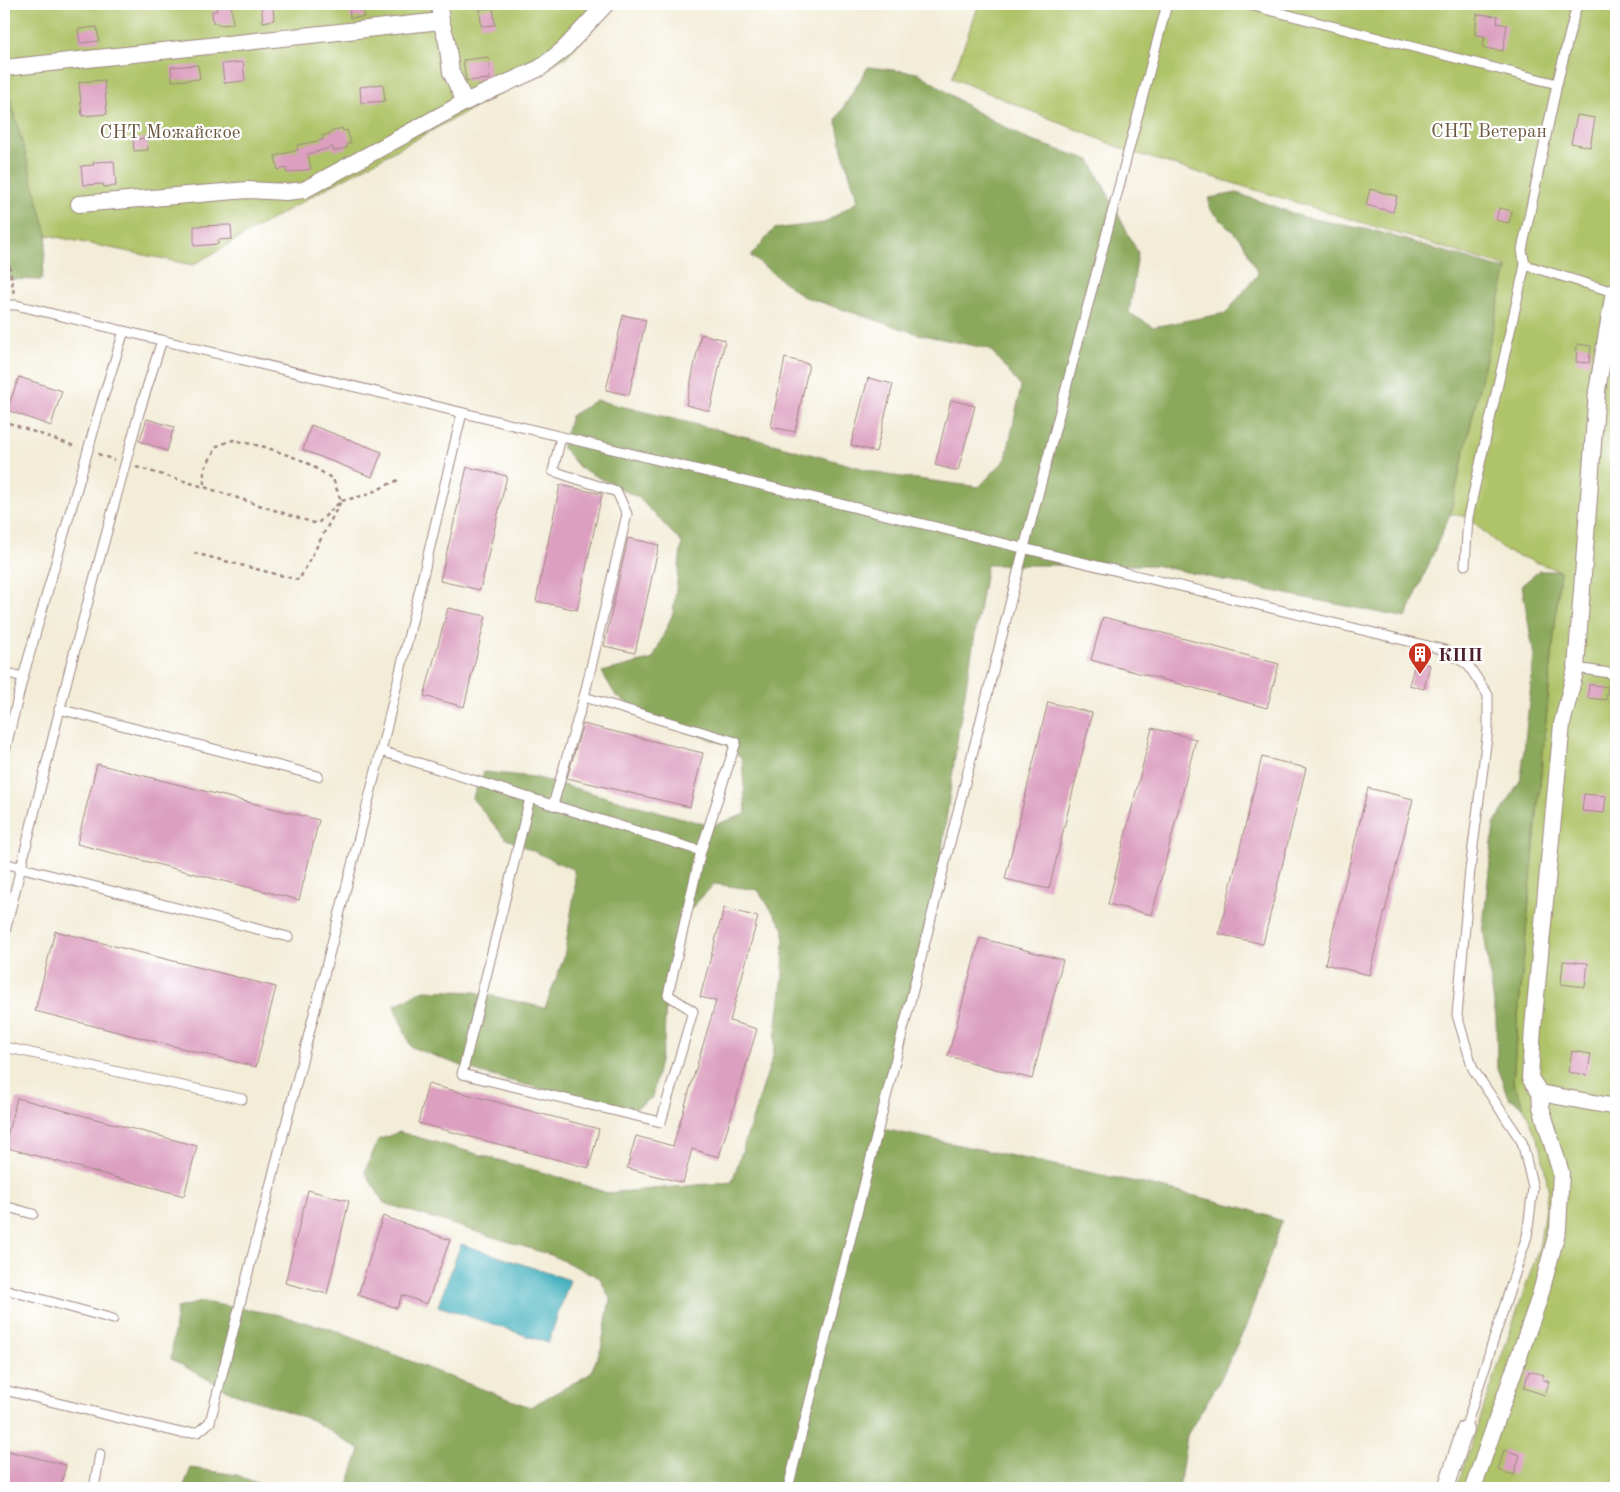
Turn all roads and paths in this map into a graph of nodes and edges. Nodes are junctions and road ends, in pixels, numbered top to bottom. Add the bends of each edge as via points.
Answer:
1 (440, 4) edge
2 (606, 4) edge
3 (1167, 4) edge
4 (1246, 4) edge
5 (1577, 4) edge
6 (441, 21) junction
7 (4, 68) edge
8 (1557, 84) junction
9 (464, 102) junction
10 (79, 204) dead end
11 (4, 234) edge
12 (1525, 265) junction
13 (1614, 292) joint
14 (4, 305) edge
15 (16, 305) junction
16 (124, 331) junction
17 (162, 340) junction
18 (462, 413) junction
19 (9, 422) dead end
20 (561, 437) junction
21 (88, 451) junction
22 (125, 464) junction
23 (398, 480) dead end
24 (204, 487) junction
25 (341, 501) junction
26 (1024, 548) junction
27 (194, 553) dead end
28 (1465, 565) dead end
29 (1576, 668) junction
30 (4, 672) edge
31 (1616, 674) edge
32 (24, 677) junction
33 (584, 697) junction
34 (59, 709) junction
35 (380, 751) junction
36 (4, 755) edge
37 (318, 776) dead end
38 (530, 798) junction
39 (553, 805) junction
40 (701, 851) junction
41 (4, 863) edge
42 (20, 867) junction
43 (4, 936) edge
44 (288, 937) dead end
45 (4, 1047) edge
46 (1540, 1093) junction
47 (242, 1099) dead end
48 (1616, 1107) edge
49 (4, 1206) edge
50 (33, 1214) dead end
51 (4, 1289) edge
52 (113, 1319) dead end
53 (4, 1390) edge
54 (1465, 1429) joint
55 (100, 1454) dead end
56 (94, 1488) edge
57 (788, 1488) edge
58 (1446, 1488) edge
59 (1474, 1488) edge

1 - 6 street
2 - 9 street via 564,49 540,68
3 - 26 lane
4 - 8 lane
5 - 8 lane
6 - 7 street
6 - 9 street via 451,72
8 - 12 lane via 1522,250
9 - 10 street via 304,190 248,190
11 - 15 path
12 - 13 lane
12 - 28 lane via 1468,517
13 - 29 street via 1597,391
14 - 15 lane
15 - 16 lane
16 - 17 lane
16 - 21 lane
17 - 18 lane
17 - 22 lane
18 - 20 lane
18 - 35 lane
19 - 21 path
20 - 26 lane
20 - 33 lane via 553,471 617,492 627,514
21 - 22 path
21 - 32 lane
22 - 24 path
22 - 34 lane
23 - 25 path via 366,495
24 - 25 path via 317,524
24 - 25 path via 204,470 217,446 233,440 264,446 304,461 333,479
25 - 27 path via 299,580
26 - 54 lane via 1445,650 1468,665 1488,695 1488,729 1470,870 1457,1015 1473,1069 1522,1142 1533,1188 1527,1236
26 - 57 lane
29 - 31 lane
29 - 46 street via 1562,724 1533,1028 1530,1078
30 - 32 lane
32 - 36 lane
33 - 39 lane
33 - 40 lane via 736,742
34 - 37 lane
34 - 42 lane
35 - 38 lane
35 - 53 lane via 210,1422 198,1432 182,1434
38 - 39 lane
38 - 40 lane via 462,1074 661,1122 693,1012 668,995
39 - 40 lane
41 - 42 lane
42 - 43 lane
42 - 44 lane
45 - 47 lane
46 - 48 street
46 - 59 street via 1560,1173 1558,1229 1539,1299
49 - 50 lane
51 - 52 lane
54 - 58 street
55 - 56 lane

